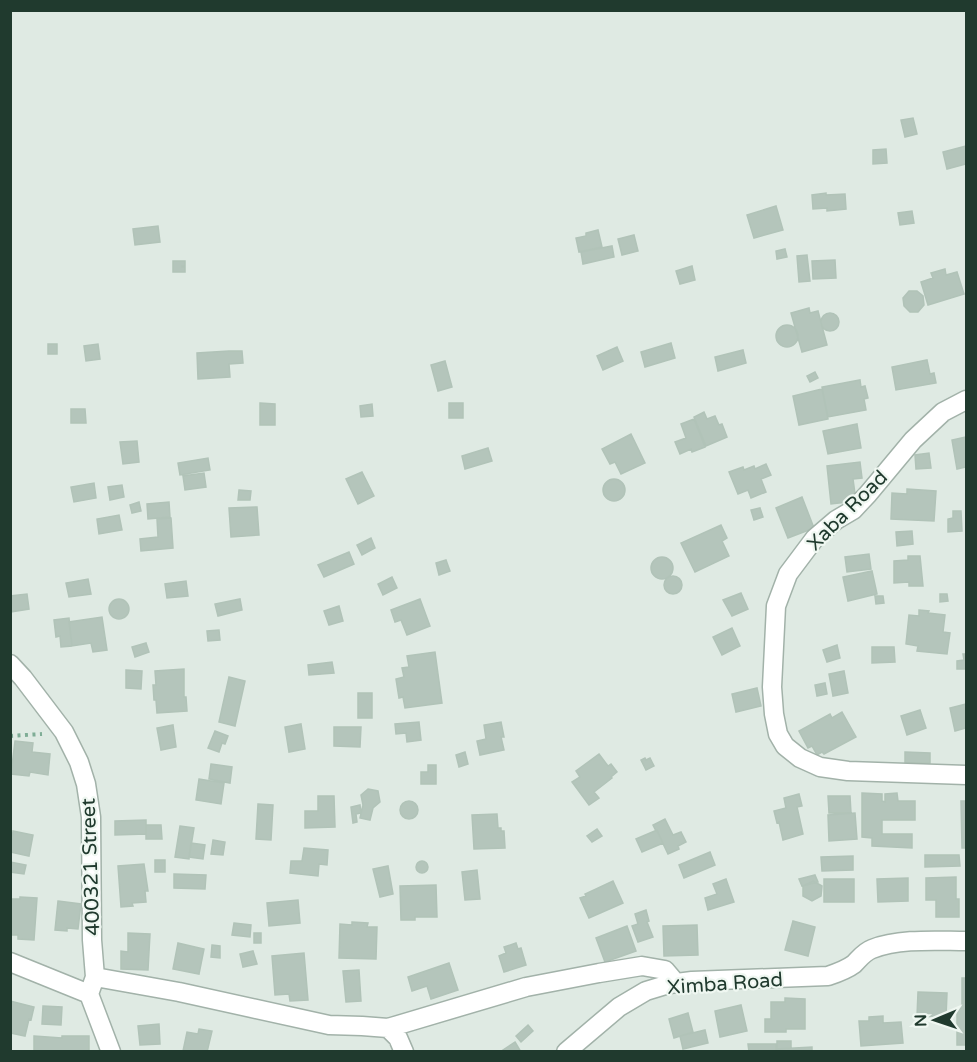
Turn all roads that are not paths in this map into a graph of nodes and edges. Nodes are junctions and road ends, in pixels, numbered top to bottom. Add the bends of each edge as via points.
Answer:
1 (966, 400) edge
2 (10, 664) edge
3 (966, 775) edge
4 (966, 941) edge
5 (10, 962) edge
6 (676, 983) junction
7 (92, 985) junction
8 (388, 1028) junction
9 (111, 1052) edge
10 (404, 1052) edge
11 (566, 1052) edge

1 - 3 street, Xaba Road via 943,412 913,440 853,510 815,538 788,574 776,606 772,687 778,734 800,758 820,767 848,771
2 - 7 street, 400321 Street via 64,732 86,784 91,817
4 - 6 street, Ximba Road via 890,944 870,949 853,965 828,976
5 - 7 street
6 - 8 street via 665,970 642,966 599,972 526,987
6 - 11 street, Ximba Road via 646,991 619,1007
7 - 8 street via 179,992 329,1025
7 - 9 street, 400321 Street
8 - 10 street

